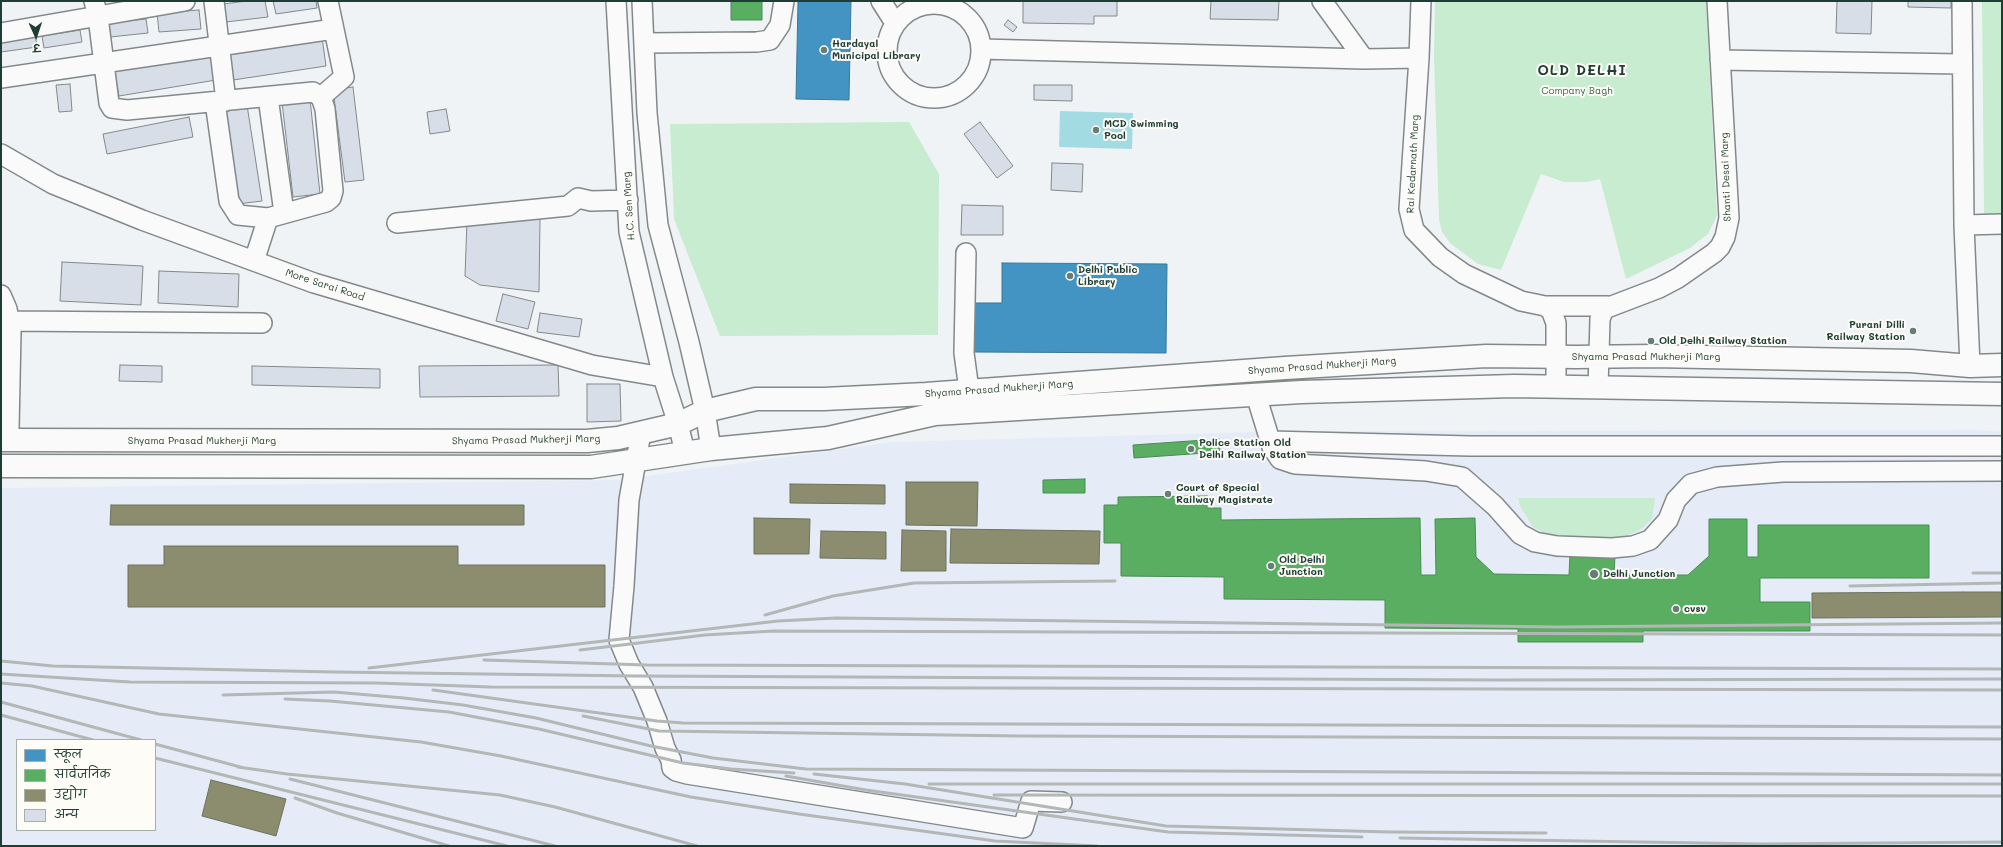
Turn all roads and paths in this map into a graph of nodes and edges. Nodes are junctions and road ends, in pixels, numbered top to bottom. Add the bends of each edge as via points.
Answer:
1 (185, 1) edge
2 (214, 1) edge
3 (328, 1) edge
4 (616, 1) edge
5 (642, 1) edge
6 (784, 1) edge
7 (881, 1) edge
8 (1322, 1) edge
9 (1421, 1) edge
10 (1717, 1) edge
11 (1962, 1) edge
12 (941, 3) edge
13 (96, 9) edge
14 (895, 23) junction
15 (327, 30) dead end
16 (1, 33) edge
17 (644, 43) junction
18 (219, 45) junction
19 (981, 49) junction
20 (1419, 58) junction
21 (1364, 59) junction
22 (1720, 60) junction
23 (104, 64) junction
24 (1962, 64) junction
25 (1, 78) edge
26 (268, 96) junction
27 (321, 97) junction
28 (220, 101) junction
29 (1, 154) edge
30 (628, 200) junction
31 (276, 215) junction
32 (397, 223) dead end
33 (2002, 224) edge
34 (1964, 225) junction
35 (966, 253) dead end
36 (254, 261) junction
37 (1, 295) edge
38 (1545, 306) junction
39 (1608, 306) junction
40 (9, 321) junction
41 (262, 323) dead end
42 (1556, 357) junction
43 (1599, 357) junction
44 (2002, 365) edge
45 (1970, 366) junction
46 (663, 377) junction
47 (1556, 387) junction
48 (1598, 388) junction
49 (969, 390) junction
50 (2002, 394) edge
51 (1256, 395) junction
52 (705, 411) junction
53 (678, 424) junction
54 (641, 433) junction
55 (5, 435) edge
56 (1270, 441) junction
57 (2002, 446) edge
58 (711, 449) junction
59 (685, 452) junction
60 (635, 460) junction
61 (1, 466) edge
62 (2002, 471) edge
63 (1062, 802) dead end

1 - 13 street
2 - 18 street
3 - 27 street via 344,77
4 - 30 street, H.C. Sen Marg
5 - 17 street
6 - 17 street via 780,25 770,40
7 - 14 street
8 - 21 street
9 - 20 street, Rai Kedarnath Marg
10 - 22 street, Shanti Desai Marg
11 - 24 street
12 - 14 street via 912,9
12 - 19 street via 961,12 971,22 978,35
13 - 16 street
13 - 23 street
14 - 19 street via 888,38 886,54 890,70 899,83 917,95 928,98 944,97 959,91 972,80 979,65
15 - 18 street
17 - 52 street via 647,113 658,225
18 - 23 street
18 - 28 street
19 - 21 street
20 - 21 street
20 - 38 street, Rai Kedarnath Marg via 1409,209 1414,230 1440,257 1464,274 1521,301
22 - 24 street
22 - 39 street, Shanti Desai Marg via 1729,218 1725,237 1714,253 1678,278
23 - 25 street
23 - 28 street via 109,103 117,110
24 - 34 street
26 - 27 street via 313,92
26 - 28 street
26 - 31 street
27 - 31 street via 325,109 333,191 331,198 326,202
28 - 31 street via 229,201 238,215
29 - 36 street, More Sarai Road via 53,184
30 - 32 street via 591,201 578,198 568,206
30 - 46 street, H.C. Sen Marg via 629,232
31 - 36 street
33 - 34 street
34 - 45 street
35 - 49 street via 964,353
36 - 46 street, More Sarai Road via 314,283 592,365
37 - 40 street
38 - 39 street, Shanti Desai Marg
38 - 42 street via 1551,310 1556,320
39 - 43 street via 1600,316
40 - 41 street
40 - 55 street via 11,332
42 - 43 main road, Shyama Prasad Mukherji Marg
42 - 47 street
42 - 49 main road, Shyama Prasad Mukherji Marg via 1478,356
43 - 45 main road, Shyama Prasad Mukherji Marg via 1911,360
43 - 48 street
44 - 45 main road, Shyama Prasad Mukherji Marg
46 - 53 street, H.C. Sen Marg
47 - 48 main road, Shyama Prasad Mukherji Marg
47 - 51 main road, Shyama Prasad Mukherji Marg via 1514,386
48 - 50 main road, Shyama Prasad Mukherji Marg
49 - 52 main road, Shyama Prasad Mukherji Marg via 824,399 756,399
51 - 56 street
51 - 58 main road, Shyama Prasad Mukherji Marg via 935,414 828,438
52 - 53 main road, Shyama Prasad Mukherji Marg
52 - 58 street
53 - 54 main road, Shyama Prasad Mukherji Marg
53 - 59 street, H.C. Sen Marg
54 - 55 main road, Shyama Prasad Mukherji Marg via 587,441
54 - 60 street
56 - 57 street via 1470,446
56 - 62 street via 1280,458 1295,464 1426,471 1462,477 1479,490 1520,534 1535,542 1573,547 1612,548 1633,546 1650,540 1668,520 1676,500 1691,484 1717,477 1783,472
58 - 59 main road, Shyama Prasad Mukherji Marg
59 - 60 main road, Shyama Prasad Mukherji Marg
60 - 61 main road, Shyama Prasad Mukherji Marg via 592,467
60 - 63 street via 629,500 618,640 643,687 672,768 676,771 1023,828 1031,801

